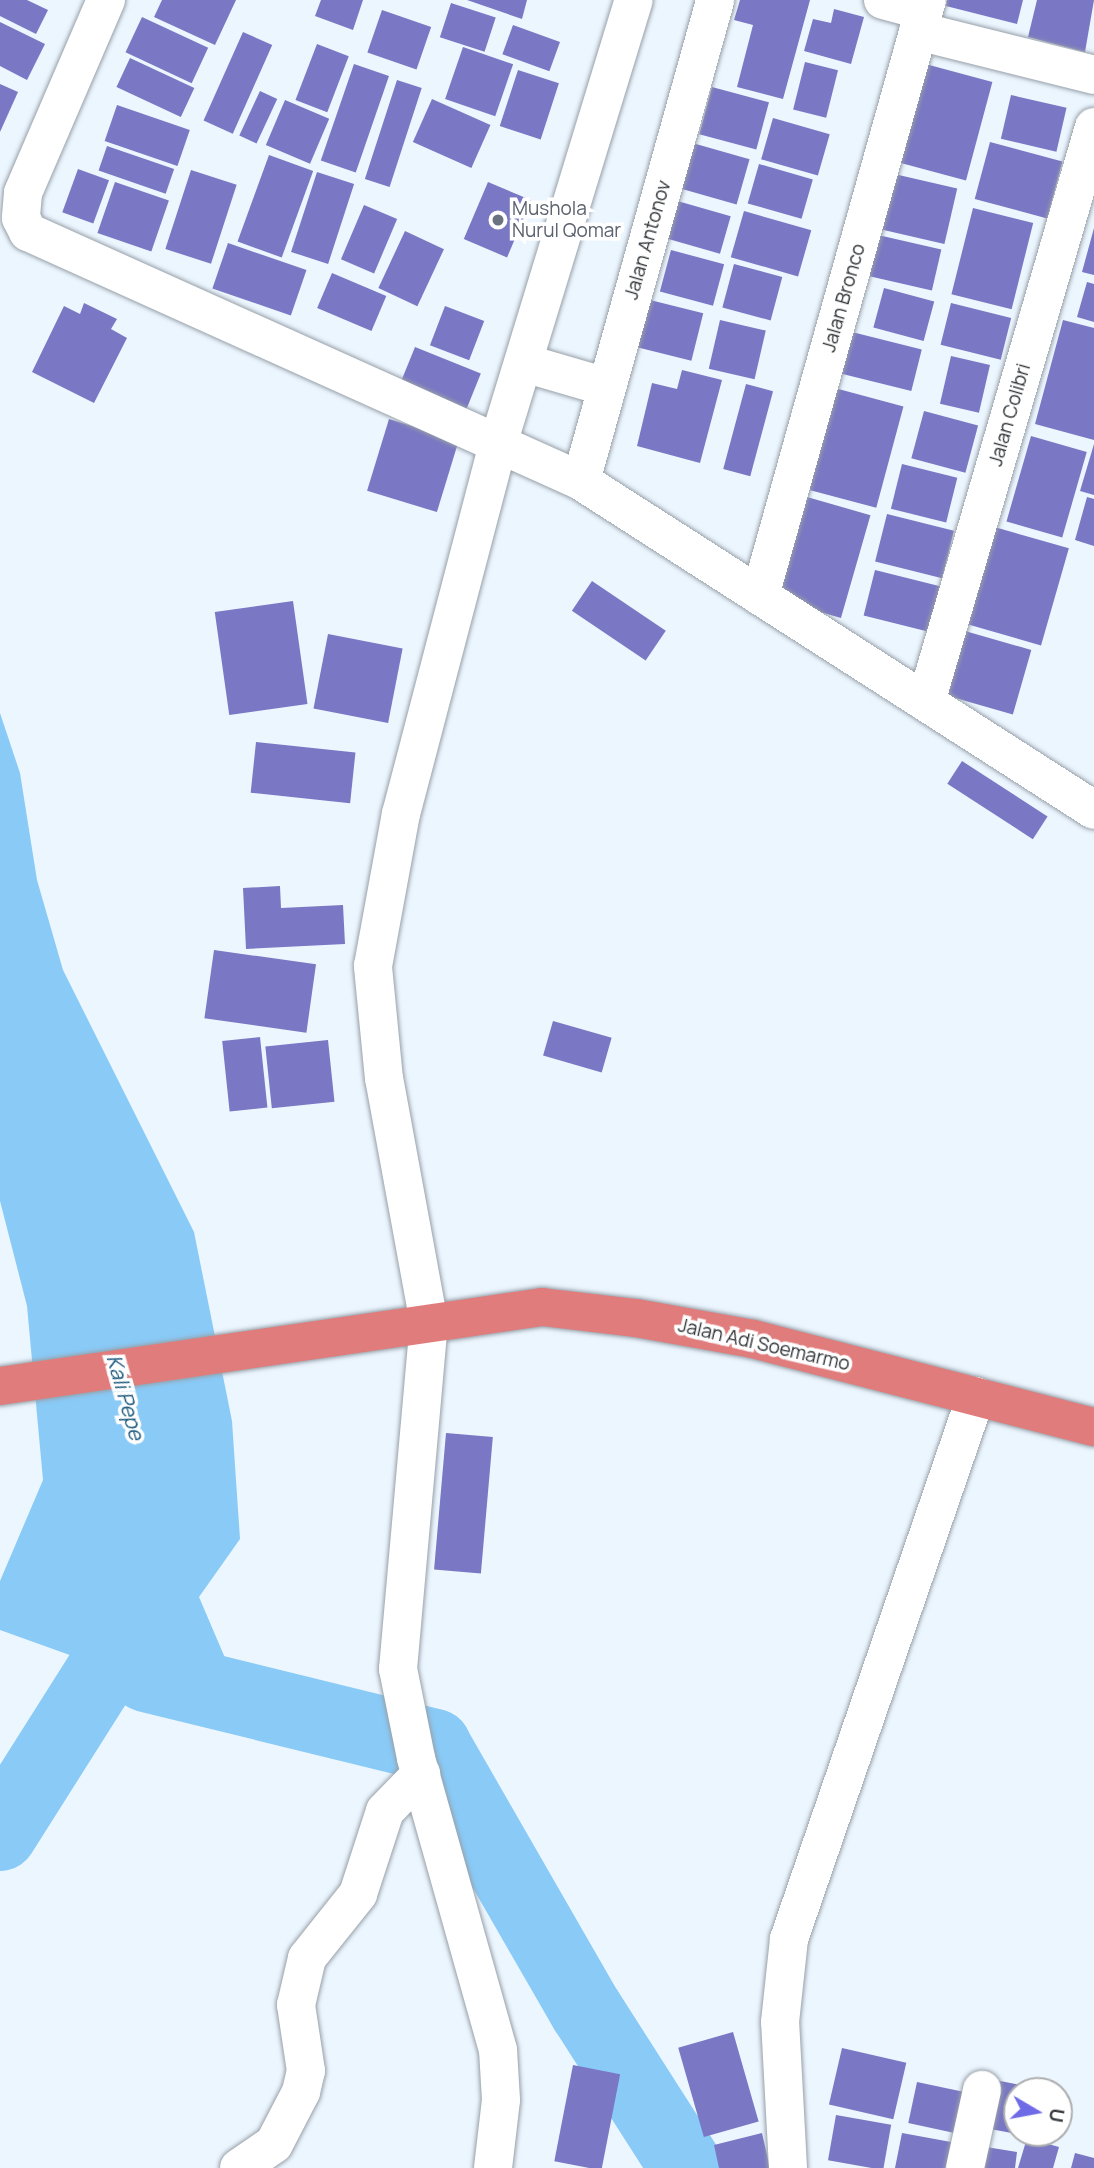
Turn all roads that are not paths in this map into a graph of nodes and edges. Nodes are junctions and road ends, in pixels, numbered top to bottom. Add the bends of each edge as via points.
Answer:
1 (106, 0) edge
2 (634, 0) edge
3 (715, 0) edge
4 (883, 0) edge
5 (923, 14) edge
6 (1094, 75) edge
7 (1094, 127) edge
8 (524, 362) junction
9 (607, 387) junction
10 (498, 444) junction
11 (581, 481) junction
12 (760, 596) junction
13 (926, 702) junction
14 (1093, 805) edge
15 (429, 1322) junction
16 (0, 1386) edge
17 (976, 1396) junction
18 (1094, 1427) edge
19 (419, 1766) junction
20 (982, 2090) dead end
21 (239, 2168) edge
22 (493, 2168) edge
23 (788, 2168) edge
24 (965, 2168) edge

1 - 10 street via 23,193 21,218 28,232
2 - 8 street
3 - 9 street, Jalan Antonov
4 - 5 street
5 - 6 street
5 - 12 street, Jalan Bronco
7 - 13 street, Jalan Colibri
8 - 9 street
8 - 10 street
9 - 11 street, Jalan Antonov
10 - 11 street
10 - 15 street via 401,814 373,965 384,1079
11 - 12 street
12 - 13 street
13 - 14 street
15 - 16 highway, Jalan Adi Soemarmo
15 - 17 highway, Jalan Adi Soemarmo via 506,1310 575,1309 753,1339
15 - 19 street via 398,1669
17 - 18 highway, Jalan Adi Soemarmo
17 - 23 street via 789,1939 780,2022
19 - 21 street via 385,1811 358,1894 307,1958 296,2005 306,2071 301,2092 274,2144
19 - 22 street via 498,2050 501,2100
20 - 24 street

